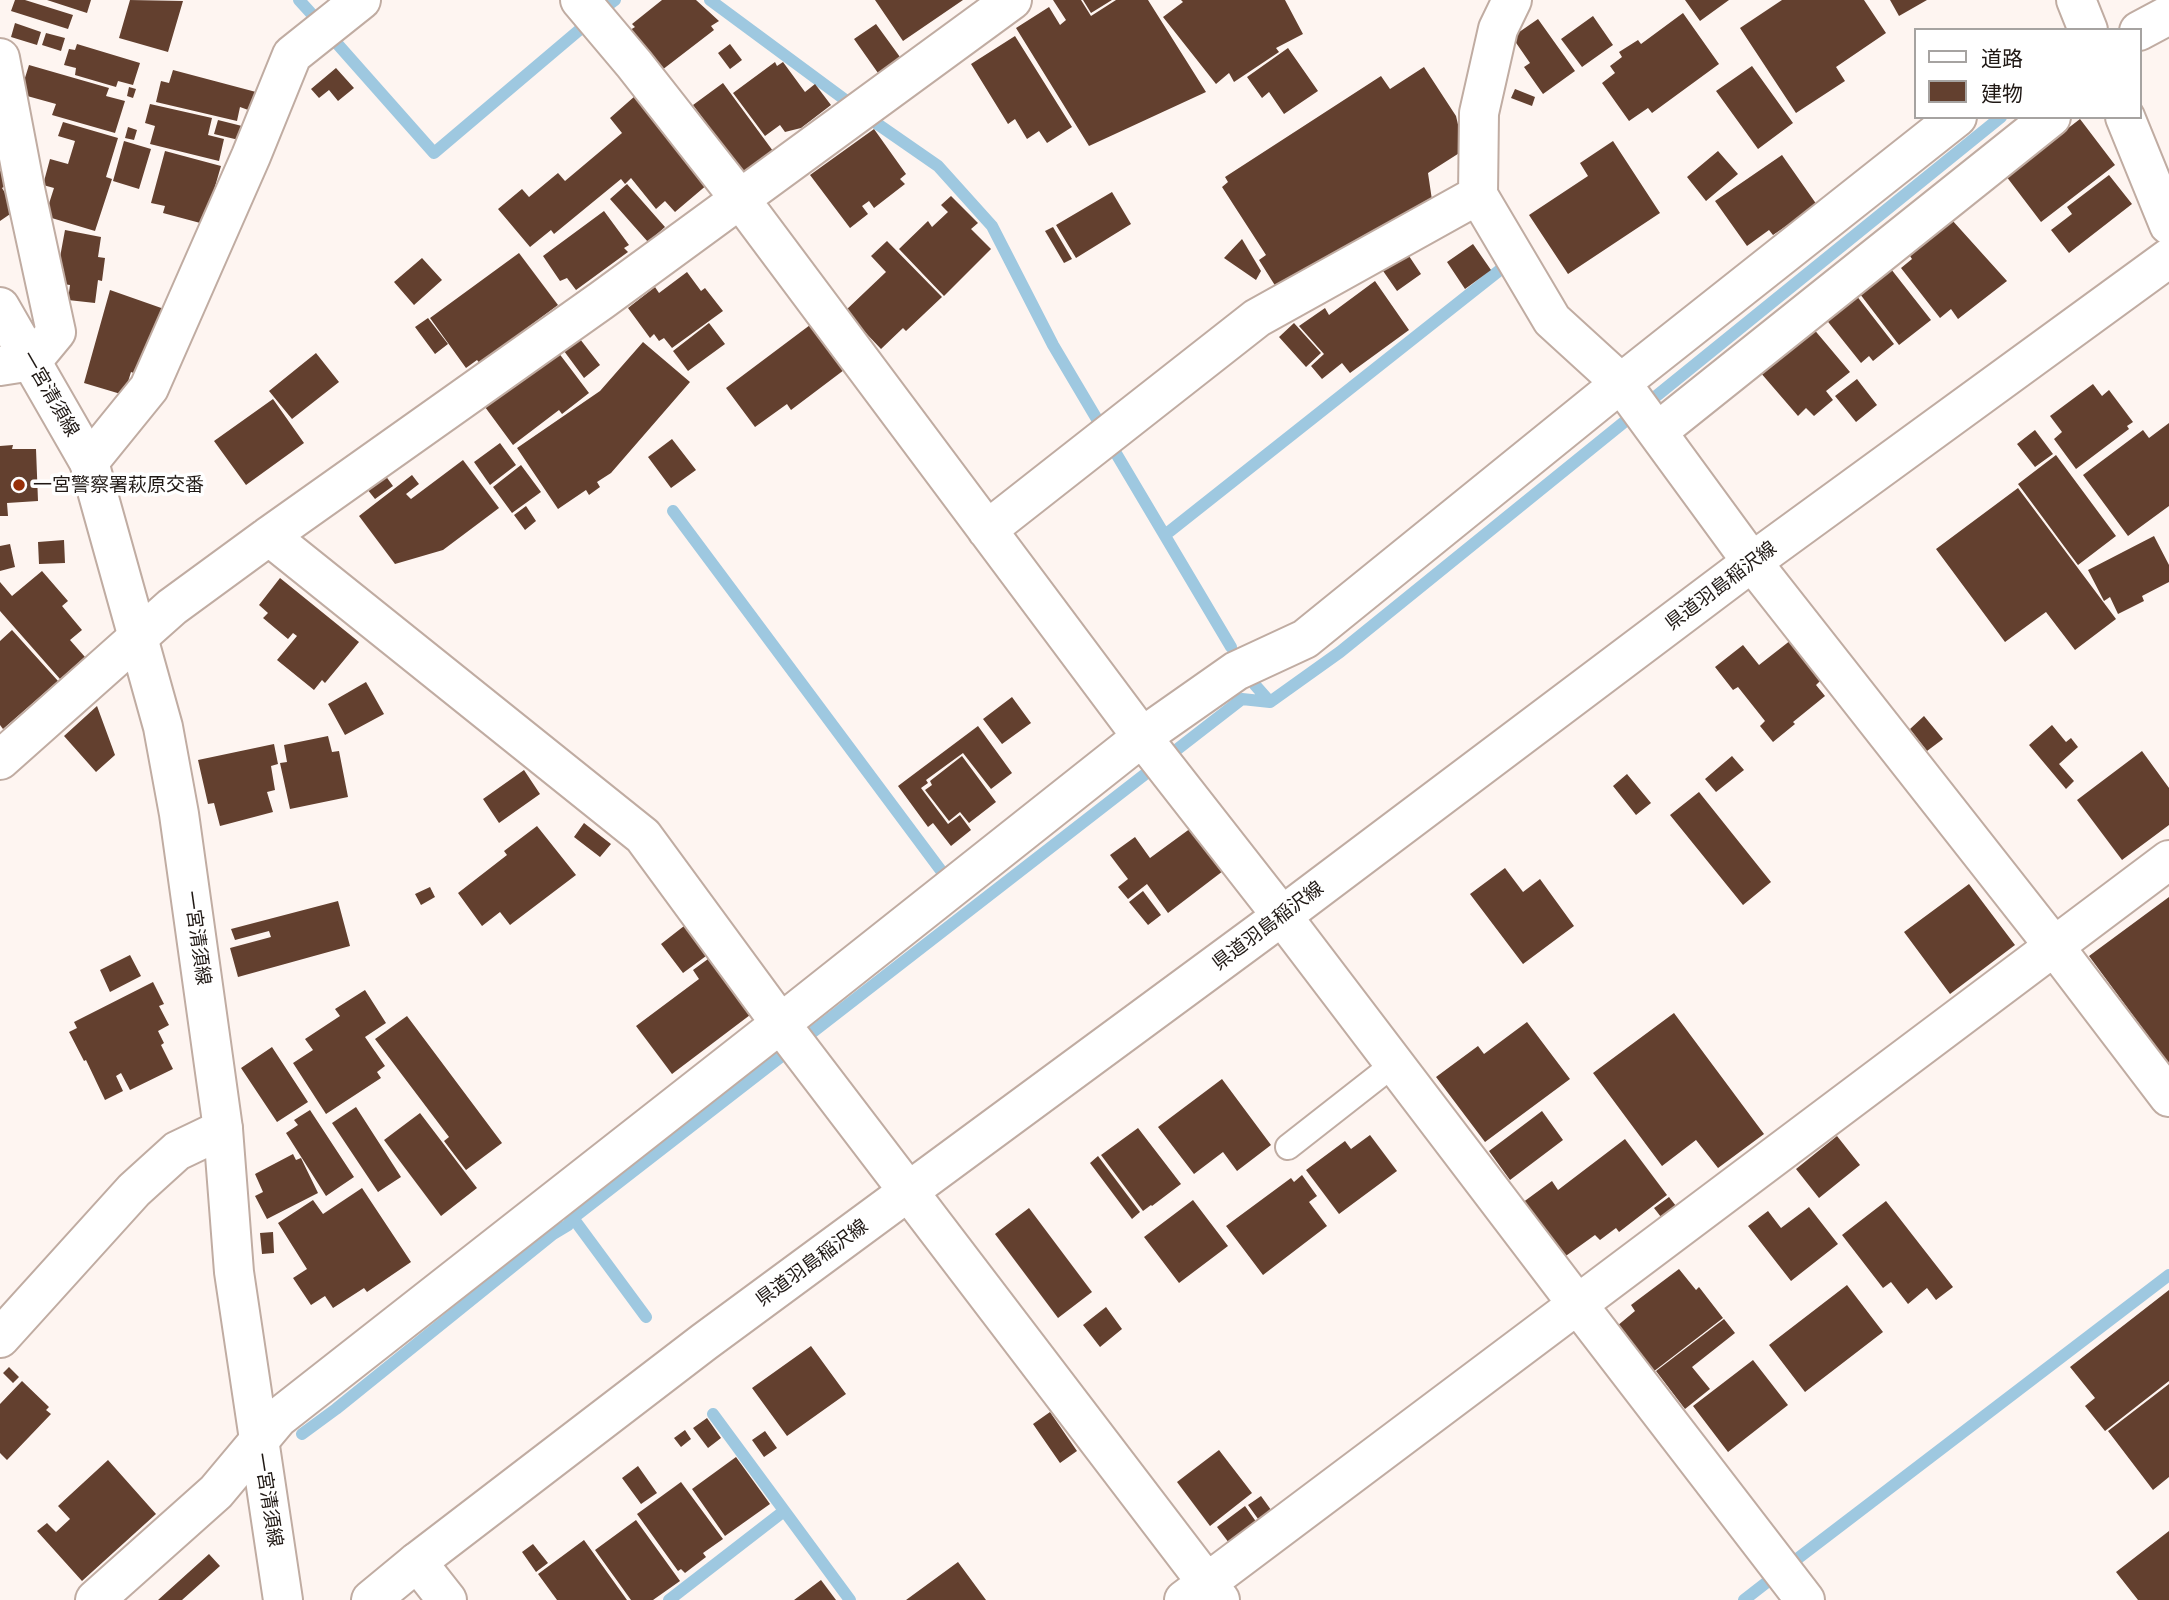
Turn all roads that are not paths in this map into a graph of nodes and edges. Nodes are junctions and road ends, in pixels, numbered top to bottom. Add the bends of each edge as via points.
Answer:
1 (361, 0) edge
2 (580, 0) edge
3 (1512, 0) edge
4 (2076, 0) edge
5 (1001, 3) edge
6 (2169, 15) edge
7 (2087, 28) edge
8 (2141, 30) edge
9 (0, 58) edge
10 (1955, 119) edge
11 (2049, 119) edge
12 (2125, 119) edge
13 (1478, 195) junction
14 (740, 199) junction
15 (2169, 225) edge
16 (2169, 258) edge
17 (0, 307) edge
18 (16, 364) edge
19 (1638, 407) junction
20 (89, 462) junction
21 (987, 530) junction
22 (269, 536) junction
23 (1752, 562) junction
24 (138, 638) junction
25 (1157, 756) junction
26 (0, 760) edge
27 (2169, 860) edge
28 (1282, 916) junction
29 (2054, 946) junction
30 (793, 1040) junction
31 (1394, 1064) junction
32 (2169, 1097) edge
33 (223, 1129) junction
34 (1288, 1147) dead end
35 (909, 1192) junction
36 (1578, 1305) junction
37 (0, 1337) edge
38 (259, 1441) junction
39 (417, 1562) junction
40 (1204, 1594) edge
41 (95, 1600) edge
42 (283, 1600) edge
43 (371, 1600) edge
44 (447, 1600) edge
45 (1805, 1600) edge

1 - 20 street via 292,55 149,388
2 - 14 street
3 - 13 street via 1498,29 1479,113
4 - 7 street
5 - 14 street
6 - 8 street
9 - 18 street via 56,332
10 - 19 street
11 - 19 street
12 - 15 street
13 - 19 street via 1552,320
13 - 21 street via 1257,318
14 - 21 street
14 - 22 street
16 - 23 street, 県道羽島稲沢線
17 - 18 street, 一宮清須線
18 - 20 street, 一宮清須線
19 - 23 street
19 - 25 street via 1305,639 1236,671
20 - 24 street, 一宮清須線
21 - 25 street
22 - 24 street via 172,607
22 - 30 street via 643,836
23 - 28 street, 県道羽島稲沢線
23 - 29 street
24 - 26 street
24 - 33 street, 一宮清須線 via 163,727 180,814
25 - 28 street
25 - 30 street
27 - 29 street
28 - 31 street
28 - 35 street, 県道羽島稲沢線
29 - 32 street
29 - 36 street
30 - 35 street
30 - 38 street via 278,1418
31 - 34 lane
31 - 36 street
33 - 37 street via 177,1151 134,1190
33 - 38 street, 一宮清須線 via 234,1272
35 - 39 street, 県道羽島稲沢線
35 - 40 street
36 - 40 street
36 - 45 street
38 - 41 street via 216,1492
38 - 42 street, 一宮清須線
39 - 43 street, 県道羽島稲沢線
39 - 44 street

